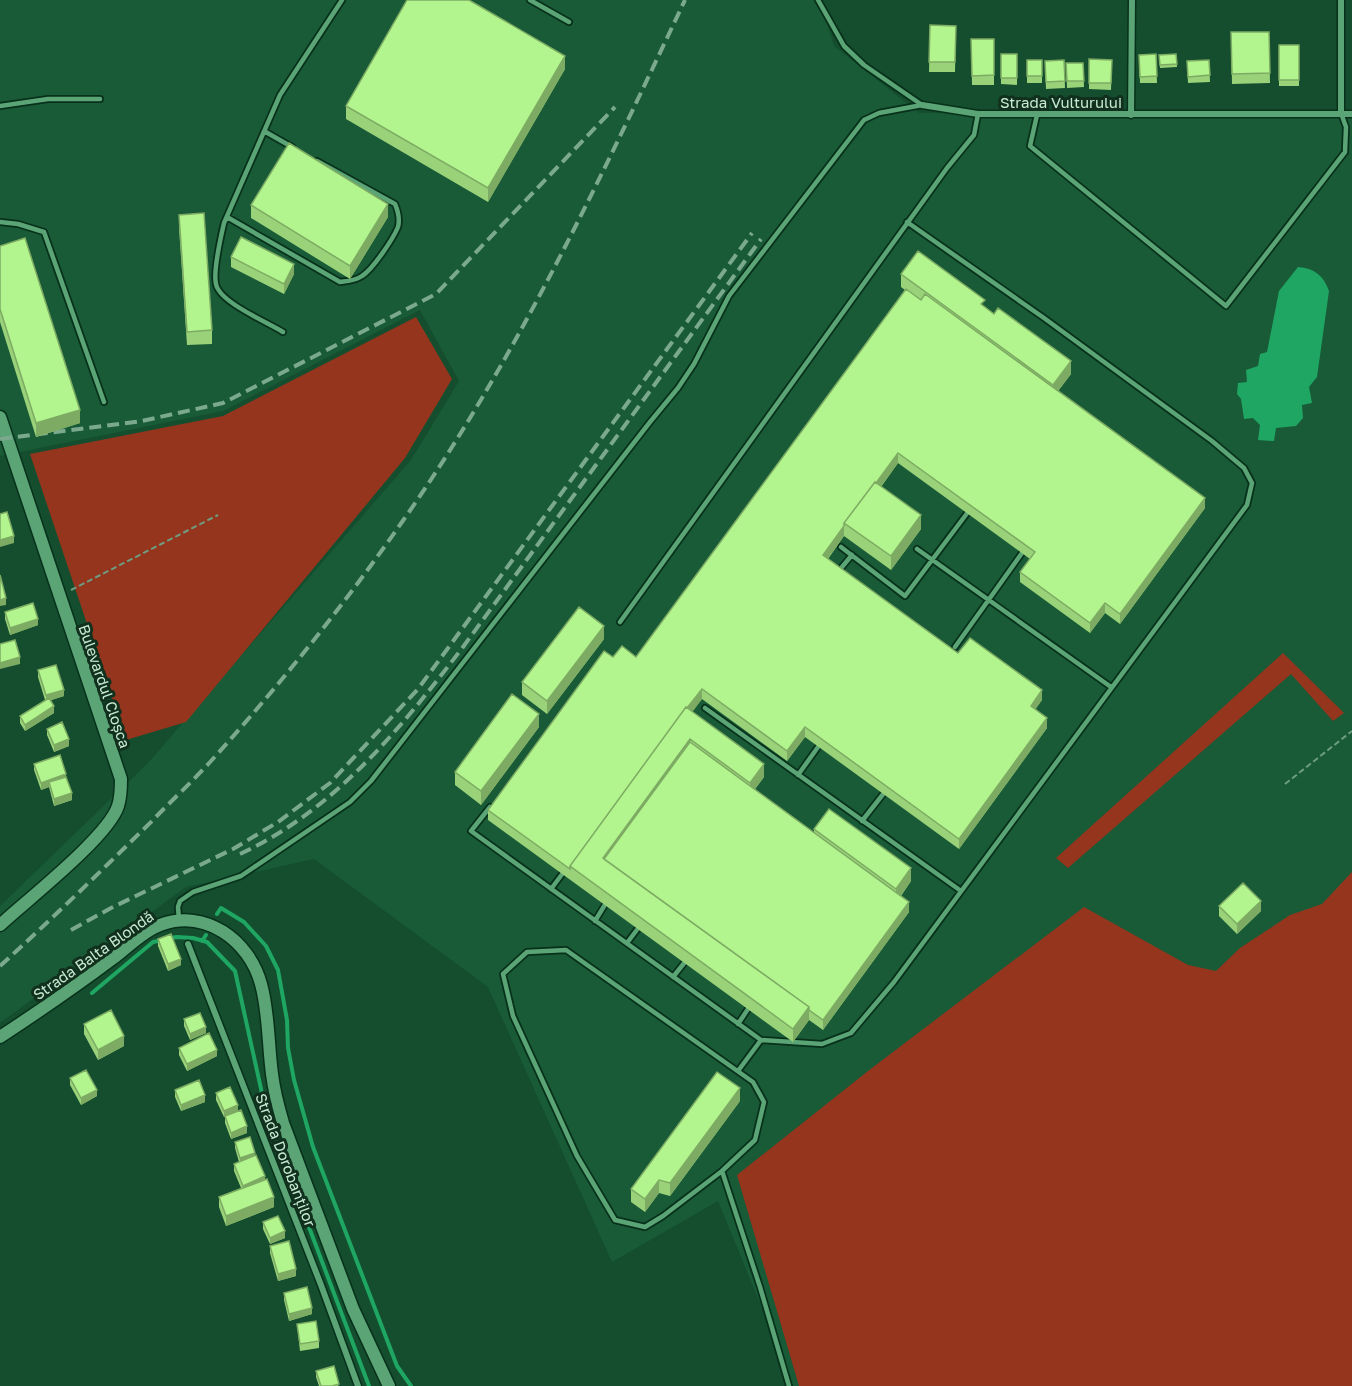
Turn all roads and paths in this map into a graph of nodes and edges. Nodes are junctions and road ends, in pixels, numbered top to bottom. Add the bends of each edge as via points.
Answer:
1 (342, 0) edge
2 (530, 0) edge
3 (818, 0) edge
4 (1132, 0) edge
5 (1341, 0) edge
6 (569, 22) dead end
7 (100, 99) dead end
8 (922, 105) junction
9 (0, 106) edge
10 (978, 114) junction
11 (1341, 114) junction
12 (1352, 114) edge
13 (1037, 115) junction
14 (1131, 115) junction
15 (264, 131) junction
16 (295, 148) edge
17 (315, 159) edge
18 (227, 217) junction
19 (0, 222) edge
20 (907, 222) junction
21 (283, 332) dead end
22 (104, 402) dead end
23 (0, 417) edge
24 (968, 512) edge
25 (218, 515) dead end
26 (842, 547) dead end
27 (917, 549) dead end
28 (1022, 553) edge
29 (852, 555) junction
30 (932, 560) junction
31 (842, 567) edge
32 (59, 596) junction
33 (989, 600) junction
34 (620, 622) dead end
35 (955, 647) dead end
36 (1111, 687) junction
37 (705, 708) dead end
38 (1352, 731) edge
39 (818, 747) edge
40 (798, 774) junction
41 (1286, 784) dead end
42 (884, 793) edge
43 (491, 805) edge
44 (862, 821) junction
45 (563, 873) edge
46 (551, 889) junction
47 (961, 891) junction
48 (606, 903) edge
49 (180, 920) junction
50 (595, 921) junction
51 (0, 925) edge
52 (639, 927) edge
53 (627, 944) junction
54 (188, 945) dead end
55 (685, 962) edge
56 (673, 977) junction
57 (748, 1009) edge
58 (738, 1024) junction
59 (0, 1037) edge
60 (761, 1040) junction
61 (738, 1071) junction
62 (722, 1171) junction
63 (358, 1386) edge
64 (389, 1386) edge
65 (789, 1386) edge

1 - 15 lane via 280,95
2 - 6 lane
3 - 8 lane, Strada Vulturului via 844,46 864,65
4 - 14 street
5 - 11 street
7 - 9 lane via 48,99
8 - 10 street, Strada Vulturului
8 - 49 lane via 879,113 864,120 729,296 678,388 371,781 350,802 242,876 193,892 180,901
10 - 13 street, Strada Vulturului
10 - 20 lane via 974,135
11 - 12 street, Strada Vulturului
11 - 13 lane via 1346,127 1345,152 1226,306 1030,146
11 - 14 street, Strada Vulturului
13 - 14 street, Strada Vulturului
15 - 16 lane
15 - 18 lane
17 - 18 lane via 395,204 398,226 374,265 362,276 340,282
18 - 21 lane via 219,244 216,284 223,298
19 - 22 lane via 44,232
20 - 34 lane
20 - 36 lane via 1212,441 1244,468 1252,483 1247,505
23 - 32 main road, Bulevardul Cloșca
24 - 30 lane
25 - 32 path
26 - 29 lane
27 - 30 lane
28 - 33 lane
29 - 30 lane via 905,596
29 - 31 lane
30 - 33 lane
32 - 51 main road, Bulevardul Cloșca via 121,779 121,794 118,808 102,832
33 - 35 lane
33 - 36 lane
36 - 47 lane
37 - 40 lane
38 - 41 path
39 - 40 lane
40 - 44 lane
42 - 44 lane
43 - 46 lane via 471,831
44 - 47 lane
45 - 46 lane
46 - 50 lane
47 - 60 lane via 851,1033 822,1044
48 - 50 lane
49 - 59 main road, Strada Balta Blondă via 158,925
49 - 64 main road via 215,926 242,947 254,965 261,983 277,1102 353,1309
50 - 53 lane
52 - 53 lane
53 - 56 lane
54 - 63 street, Strada Dorobanților
55 - 56 lane
56 - 58 lane
57 - 58 lane
58 - 60 lane
60 - 61 lane
61 - 62 lane via 753,1082 764,1102 755,1140
61 - 62 lane via 566,950 527,952 503,974 513,1016 577,1156 615,1220 645,1227
62 - 65 lane

